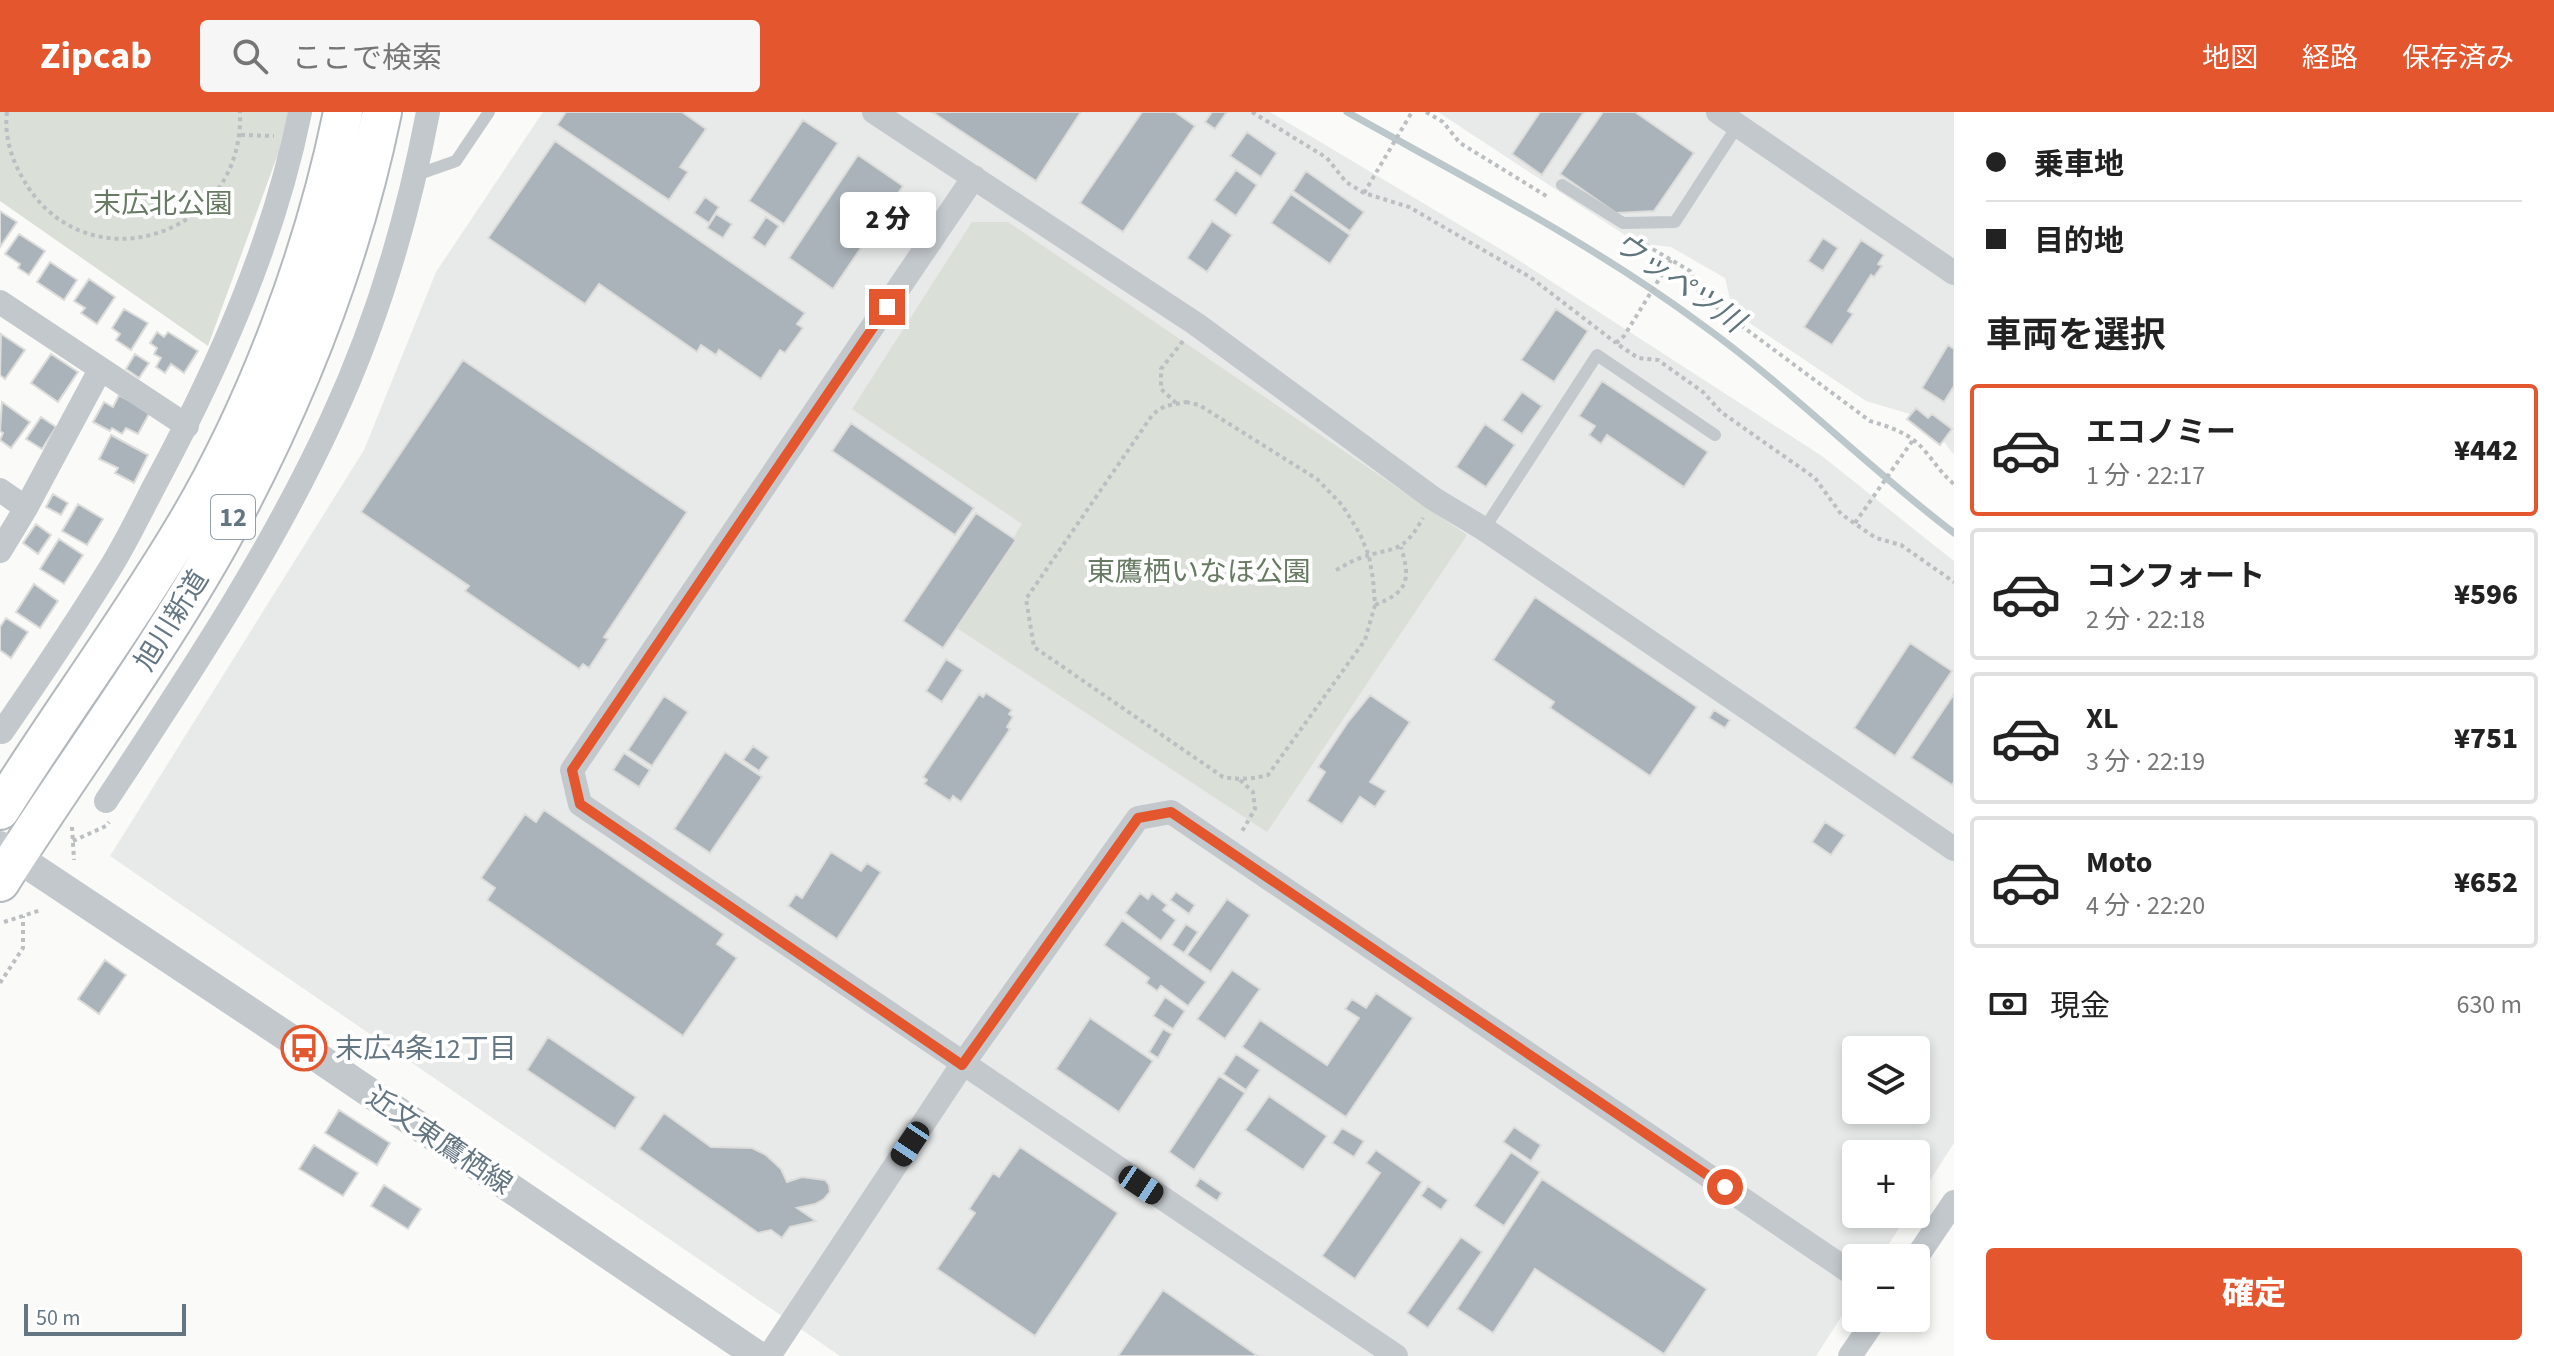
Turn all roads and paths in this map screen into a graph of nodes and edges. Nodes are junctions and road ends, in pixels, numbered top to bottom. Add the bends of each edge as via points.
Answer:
1 (7, 112) edge
2 (240, 112) edge
3 (300, 112) edge
4 (343, 112) edge
5 (382, 112) edge
6 (428, 112) edge
7 (489, 112) edge
8 (874, 112) edge
9 (1252, 112) edge
10 (1412, 112) edge
11 (1426, 112) edge
12 (1728, 119) edge
13 (241, 135) junction
14 (295, 137) junction
15 (416, 175) junction
16 (974, 177) junction
17 (1562, 185) dead end
18 (1364, 193) junction
19 (1554, 201) dead end
20 (1630, 237) dead end
21 (1671, 259) junction
22 (1954, 273) edge
23 (0, 302) edge
24 (1196, 324) junction
25 (1616, 343) junction
26 (100, 370) junction
27 (1176, 404) junction
28 (187, 426) junction
29 (1715, 435) dead end
30 (1913, 440) junction
31 (1954, 484) edge
32 (0, 490) edge
33 (1434, 499) junction
34 (26, 508) junction
35 (1855, 523) junction
36 (1484, 529) junction
37 (218, 543) junction
38 (1401, 547) junction
39 (0, 551) edge
40 (1369, 556) junction
41 (254, 566) junction
42 (1336, 570) dead end
43 (1954, 582) edge
44 (1375, 605) junction
45 (51, 660) junction
46 (83, 683) junction
47 (2, 732) dead end
48 (1240, 780) junction
49 (106, 801) dead end
50 (0, 810) edge
51 (72, 825) dead end
52 (1954, 849) edge
53 (1229, 852) junction
54 (74, 860) dead end
55 (5, 862) edge
56 (41, 910) dead end
57 (23, 916) junction
58 (4, 922) dead end
59 (0, 983) edge
60 (962, 1065) junction
61 (1954, 1202) edge
62 (1926, 1244) edge
63 (1842, 1267) edge
64 (1866, 1332) edge
65 (760, 1356) edge
66 (1396, 1356) edge
67 (1850, 1356) edge

1 - 13 path via 13,160 31,195 61,221 97,236 137,239 175,228 207,205 230,173
2 - 13 path
3 - 14 street
4 - 46 highway, 旭川新道 / 12 via 295,284 246,411 187,523
5 - 37 highway, 旭川新道 / 12 via 357,218 319,331 254,477
6 - 15 street
7 - 15 lane via 456,161
8 - 16 street
9 - 18 path via 1327,158 1346,182
10 - 18 path
11 - 19 path via 1443,122 1460,143
12 - 17 lane via 1675,222 1623,223
12 - 22 street
13 - 14 path
14 - 28 street via 247,290
15 - 41 street via 379,296 332,419
16 - 24 street
16 - 60 street via 572,770 580,804
18 - 25 path via 1409,207 1530,277
20 - 21 path
21 - 25 path
21 - 30 path via 1690,271 1700,295 1870,421
23 - 26 street
24 - 27 path via 1161,369 1161,389
24 - 33 street
25 - 35 path via 1638,358 1658,360 1703,392 1721,412 1815,478 1841,514
26 - 28 street
26 - 34 street
27 - 40 path via 1199,405 1317,479 1342,505
27 - 48 path via 1153,414 1026,599 1034,647 1223,777
28 - 45 street via 114,562
29 - 36 lane via 1597,355
30 - 31 path
30 - 35 path
32 - 34 street
33 - 36 street
33 - 38 path
34 - 39 street
35 - 43 path via 1876,538 1901,545
36 - 52 street
37 - 41 street
37 - 55 highway, 旭川新道 / 12 via 179,609
38 - 40 path
38 - 44 path via 1407,567 1404,584 1395,597
40 - 42 path
40 - 44 path
41 - 49 street
44 - 48 path via 1365,640 1268,775
45 - 46 street
45 - 47 street
46 - 50 highway, 旭川新道 / 12
48 - 53 path via 1253,792 1255,809
51 - 54 path
53 - 60 street via 1171,812 1138,818
53 - 63 street
55 - 65 street, 近文東鷹栖線
56 - 57 path
57 - 58 path
57 - 59 path via 23,948
60 - 65 street
60 - 66 street
61 - 62 street
64 - 67 street

